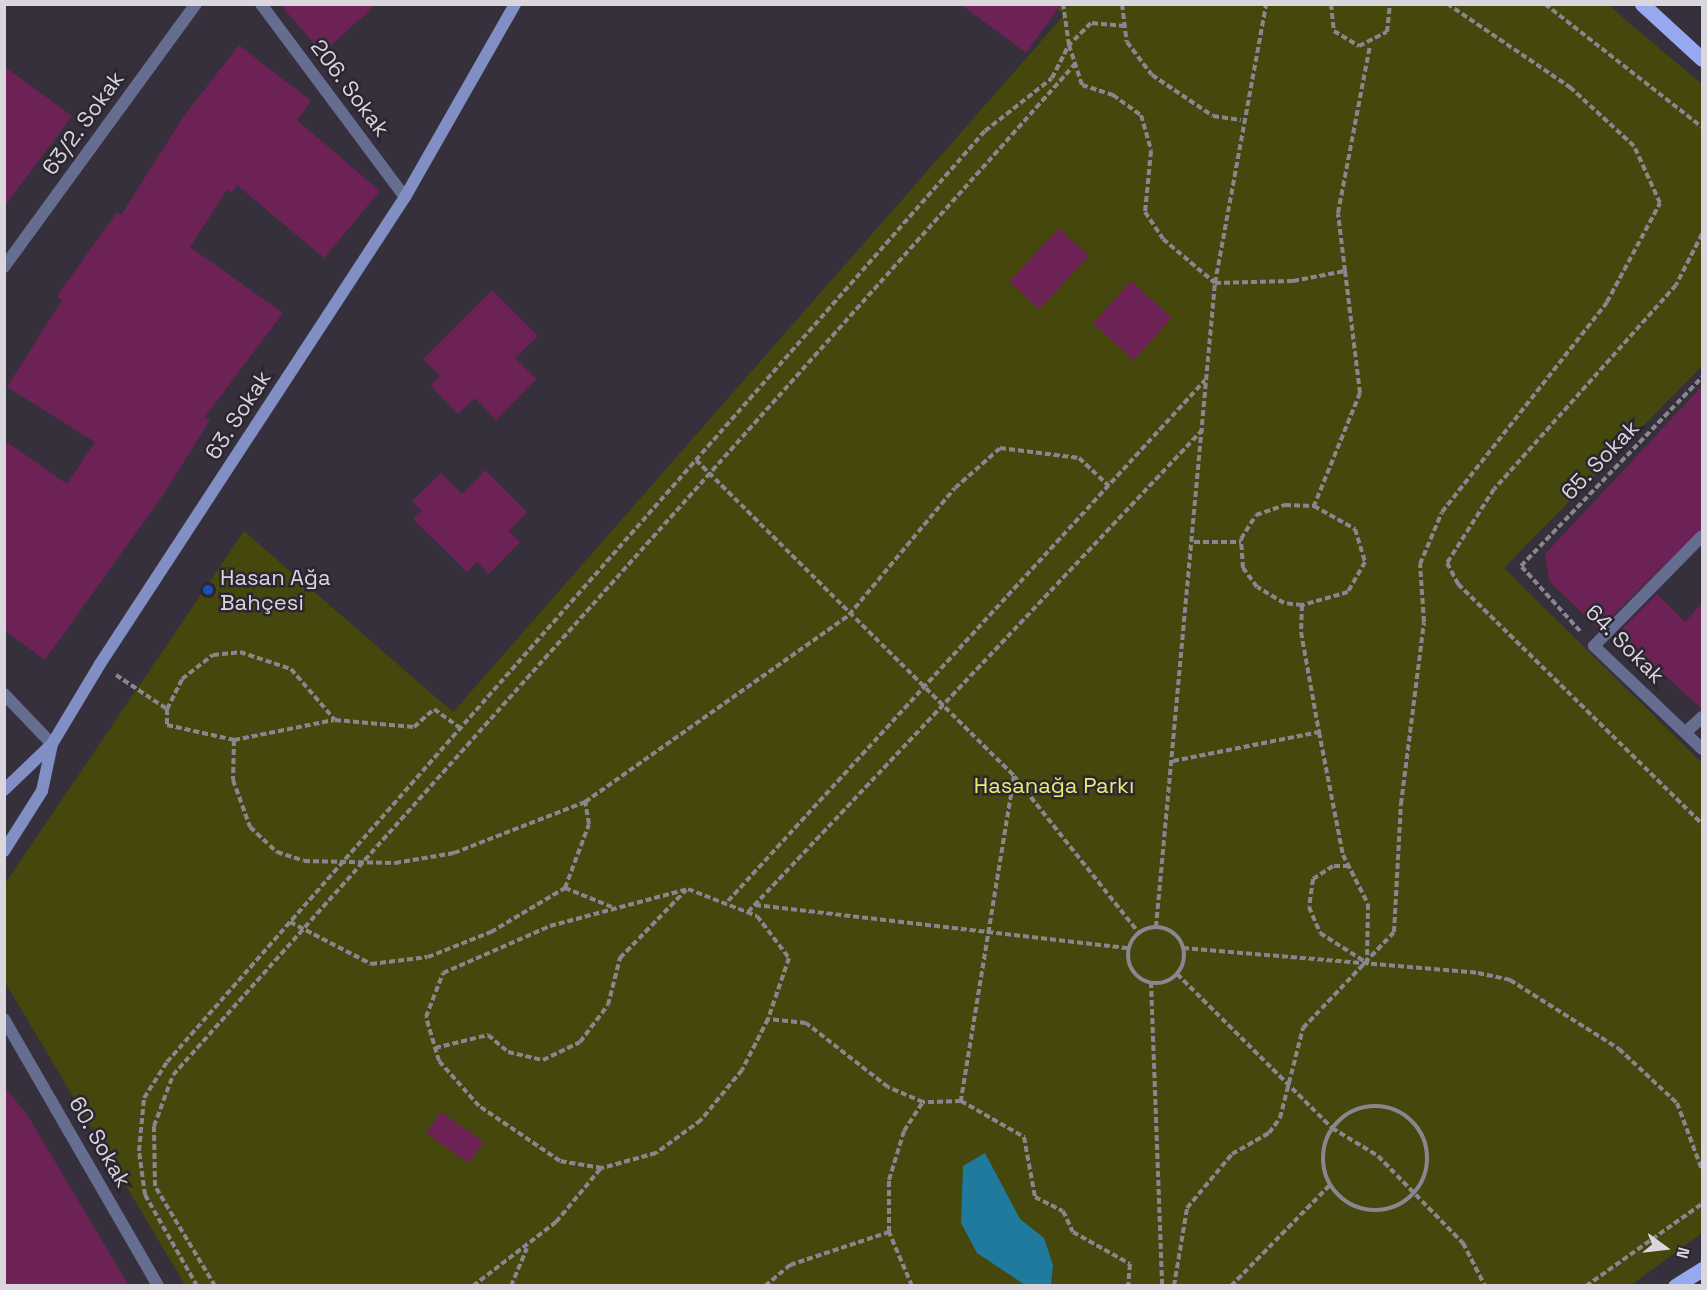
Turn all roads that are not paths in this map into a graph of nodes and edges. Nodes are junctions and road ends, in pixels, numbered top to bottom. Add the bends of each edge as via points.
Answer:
1 (196, 4) edge
2 (261, 4) edge
3 (515, 4) edge
4 (1642, 4) edge
5 (1702, 59) edge
6 (405, 197) junction
7 (4, 267) edge
8 (1702, 536) edge
9 (4, 694) edge
10 (1702, 717) edge
11 (1686, 732) junction
12 (52, 744) junction
13 (1702, 749) edge
14 (4, 790) edge
15 (4, 851) edge
16 (4, 1019) edge
17 (1702, 1269) edge
18 (158, 1286) edge
19 (1675, 1286) edge

1 - 7 street, 63/2. Sokak
2 - 6 street, 206. Sokak
3 - 6 main road, 63. Sokak
4 - 5 main road
6 - 12 main road, 63. Sokak via 100,664
8 - 11 street, 64. Sokak via 1594,646
9 - 12 street
10 - 11 street
11 - 13 street, 64. Sokak
12 - 14 main road
12 - 15 main road, 63. Sokak via 42,791
16 - 18 street, 60. Sokak
17 - 19 main road

